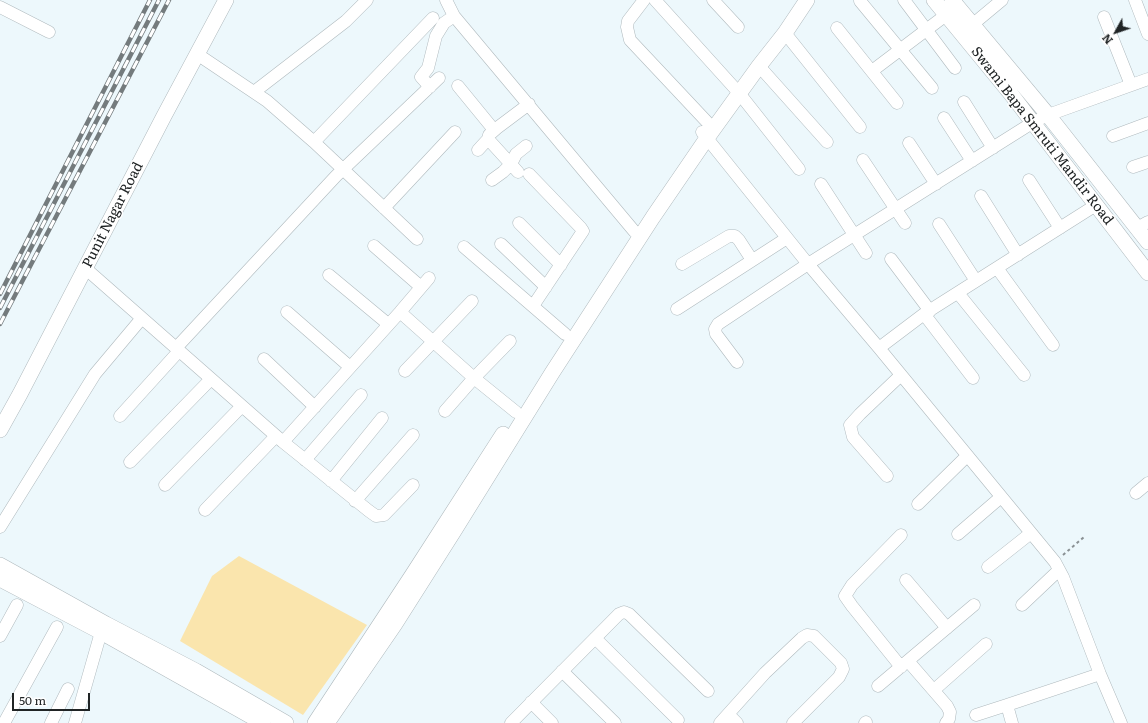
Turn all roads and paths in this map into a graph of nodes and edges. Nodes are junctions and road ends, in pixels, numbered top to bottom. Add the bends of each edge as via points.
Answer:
1 (226, 0) edge
2 (367, 0) edge
3 (644, 0) edge
4 (655, 0) edge
5 (713, 0) edge
6 (795, 0) edge
7 (807, 0) edge
8 (904, 0) edge
9 (934, 0) edge
10 (952, 0) edge
11 (1003, 0) edge
12 (1135, 0) edge
13 (860, 1) edge
14 (451, 6) edge
15 (0, 7) edge
16 (946, 15) junction
17 (1104, 17) dead end
18 (738, 27) dead end
19 (837, 28) dead end
20 (967, 29) junction
21 (926, 30) junction
22 (49, 32) dead end
23 (439, 32) junction
24 (785, 33) junction
25 (1148, 34) edge
26 (901, 50) junction
27 (197, 54) junction
28 (759, 66) junction
29 (955, 68) dead end
30 (872, 71) junction
31 (439, 78) dead end
32 (1148, 78) edge
33 (1131, 84) junction
34 (458, 86) dead end
35 (430, 87) junction
36 (932, 88) dead end
37 (736, 89) junction
38 (254, 92) junction
39 (964, 102) dead end
40 (897, 103) dead end
41 (529, 104) junction
42 (1048, 115) junction
43 (944, 118) dead end
44 (1032, 123) junction
45 (1148, 123) edge
46 (860, 127) dead end
47 (706, 131) junction
48 (455, 132) dead end
49 (491, 135) junction
50 (1114, 136) dead end
51 (314, 142) junction
52 (827, 142) dead end
53 (909, 143) dead end
54 (526, 146) dead end
55 (993, 148) junction
56 (478, 150) dead end
57 (864, 160) dead end
58 (972, 161) junction
59 (1148, 162) edge
60 (1133, 167) dead end
61 (799, 169) dead end
62 (344, 170) junction
63 (519, 170) junction
64 (492, 180) dead end
65 (1029, 180) dead end
66 (821, 184) dead end
67 (936, 184) junction
68 (981, 196) dead end
69 (1096, 205) junction
70 (384, 208) junction
71 (896, 209) junction
72 (519, 223) dead end
73 (905, 223) dead end
74 (938, 224) dead end
75 (1142, 225) edge
76 (1060, 228) junction
77 (637, 233) junction
78 (854, 236) junction
79 (787, 238) junction
80 (417, 239) dead end
81 (1148, 242) edge
82 (501, 244) dead end
83 (374, 246) dead end
84 (464, 247) dead end
85 (866, 253) dead end
86 (1018, 255) junction
87 (892, 259) dead end
88 (752, 260) junction
89 (682, 264) dead end
90 (808, 264) junction
91 (561, 265) junction
92 (86, 268) junction
93 (997, 268) junction
94 (1148, 273) edge
95 (330, 275) dead end
96 (976, 281) junction
97 (546, 287) junction
98 (958, 293) junction
99 (472, 301) dead end
100 (533, 306) junction
101 (677, 309) dead end
102 (287, 312) dead end
103 (400, 312) junction
104 (927, 313) junction
105 (142, 318) junction
106 (388, 324) junction
107 (566, 334) junction
108 (510, 341) dead end
109 (434, 342) junction
110 (1053, 345) dead end
111 (879, 348) junction
112 (177, 350) junction
113 (264, 359) dead end
114 (737, 362) dead end
115 (350, 367) junction
116 (405, 372) dead end
117 (901, 375) junction
118 (1024, 375) dead end
119 (474, 378) junction
120 (972, 378) dead end
121 (211, 379) junction
122 (361, 395) dead end
123 (242, 406) junction
124 (314, 407) junction
125 (445, 411) dead end
126 (516, 412) junction
127 (120, 416) dead end
128 (382, 418) dead end
129 (0, 430) edge
130 (413, 435) dead end
131 (279, 439) junction
132 (967, 456) junction
133 (305, 460) junction
134 (130, 462) dead end
135 (887, 476) dead end
136 (331, 481) junction
137 (1148, 483) edge
138 (165, 485) dead end
139 (413, 485) dead end
140 (1136, 493) dead end
141 (1001, 497) junction
142 (355, 501) junction
143 (918, 504) dead end
144 (205, 510) dead end
145 (0, 527) edge
146 (1031, 533) junction
147 (958, 534) dead end
148 (901, 535) dead end
149 (1084, 537) dead end
150 (0, 565) edge
151 (1057, 566) junction
152 (988, 567) dead end
153 (0, 579) edge
154 (906, 580) dead end
155 (17, 605) dead end
156 (974, 605) dead end
157 (1022, 605) dead end
158 (57, 627) dead end
159 (103, 628) junction
160 (947, 628) junction
161 (0, 636) edge
162 (595, 638) junction
163 (986, 644) dead end
164 (905, 664) junction
165 (562, 671) junction
166 (1100, 674) junction
167 (878, 686) dead end
168 (68, 689) dead end
169 (934, 690) junction
170 (708, 691) dead end
171 (531, 702) junction
172 (1007, 705) junction
173 (976, 715) dead end
174 (724, 719) edge
175 (678, 720) dead end
176 (4, 723) edge
177 (51, 723) edge
178 (75, 723) edge
179 (263, 723) edge
180 (286, 723) edge
181 (314, 723) edge
182 (327, 723) edge
183 (511, 723) edge
184 (552, 723) edge
185 (615, 723) edge
186 (737, 723) edge
187 (793, 723) edge
188 (946, 723) edge
189 (1012, 723) edge
190 (1121, 723) edge

1 - 27 street, Punit Nagar Road
2 - 38 street via 346,21
3 - 47 street via 628,21 630,40
4 - 37 street
5 - 18 street
6 - 37 street
7 - 24 street
8 - 21 street
9 - 16 street, Swami Bapa Smruti Mandir Road
10 - 20 street
11 - 20 street
12 - 25 street
13 - 26 street
14 - 23 street
14 - 41 street
15 - 22 street
16 - 20 street, Swami Bapa Smruti Mandir Road
16 - 21 street
17 - 33 street
19 - 30 street
20 - 42 street
20 - 44 street, Swami Bapa Smruti Mandir Road
21 - 26 street
21 - 29 street
23 - 35 street via 428,68 421,77
23 - 51 street via 430,21
24 - 28 street
24 - 46 street
26 - 30 street
26 - 36 street
27 - 38 street
27 - 92 street, Punit Nagar Road
28 - 37 street
28 - 52 street
30 - 40 street
31 - 35 street
32 - 33 street
33 - 42 street
34 - 49 street
35 - 62 street
37 - 47 street
37 - 61 street
38 - 51 street
39 - 55 street
41 - 49 street
41 - 77 street
42 - 44 street
42 - 75 street
43 - 58 street
44 - 55 street
44 - 69 street, Swami Bapa Smruti Mandir Road
45 - 50 street
47 - 77 street via 661,190
47 - 79 street
48 - 70 street
49 - 56 street
49 - 63 street
51 - 62 street
53 - 67 street
54 - 63 street via 516,154
55 - 58 street
57 - 71 street
58 - 67 street
59 - 60 street
62 - 70 street
62 - 112 street
63 - 64 street via 503,172
63 - 91 street via 583,231
65 - 76 street
66 - 78 street
67 - 71 street
68 - 86 street
69 - 76 street
69 - 94 street, Swami Bapa Smruti Mandir Road
70 - 80 street
71 - 73 street
71 - 78 street
72 - 91 street
74 - 96 street
75 - 81 street
76 - 86 street
77 - 107 street
77 - 182 street via 454,531
78 - 85 street
78 - 90 street
79 - 88 street
79 - 90 street
82 - 97 street
83 - 103 street via 425,282
84 - 100 street
86 - 93 street
87 - 104 street
88 - 89 street via 739,240 735,236 729,236
88 - 101 street
90 - 111 street
90 - 114 street via 718,324 716,334
91 - 97 street
92 - 105 street
92 - 129 street, Punit Nagar Road
93 - 96 street
93 - 110 street
95 - 106 street
96 - 98 street
97 - 100 street
98 - 104 street
98 - 118 street
99 - 109 street
100 - 107 street
102 - 115 street
103 - 106 street
103 - 109 street
104 - 111 street
104 - 120 street
105 - 112 street
105 - 145 street via 95,374
106 - 115 street
107 - 126 street
108 - 119 street
109 - 116 street
109 - 119 street
111 - 117 street
112 - 121 street
112 - 127 street
113 - 124 street
115 - 124 street
117 - 132 street
117 - 135 street via 850,425 853,437
119 - 125 street
119 - 126 street
121 - 123 street
121 - 134 street
122 - 133 street
123 - 131 street
123 - 138 street
124 - 131 street
126 - 181 street
128 - 136 street
130 - 142 street
131 - 133 street
131 - 144 street
132 - 141 street
132 - 143 street
133 - 136 street
136 - 142 street
137 - 140 street
139 - 142 street via 384,515 376,516
141 - 146 street
141 - 147 street
146 - 151 street
146 - 152 street
148 - 164 street via 852,585 845,596
149 - 151 path
150 - 159 street
151 - 157 street
151 - 166 street
153 - 159 street
154 - 160 street
155 - 161 street
156 - 160 street
158 - 176 street
159 - 178 street
159 - 179 street
159 - 180 street via 196,670
160 - 164 street
162 - 165 street
162 - 170 street via 619,614 629,614
162 - 175 street
163 - 169 street
164 - 167 street
164 - 169 street
165 - 171 street
165 - 185 street
166 - 172 street
166 - 190 street
168 - 177 street
169 - 188 street via 950,712
171 - 183 street
171 - 184 street
172 - 173 street
172 - 189 street
174 - 186 street
174 - 187 street via 765,673 802,638 807,635 814,636 844,668 839,677

